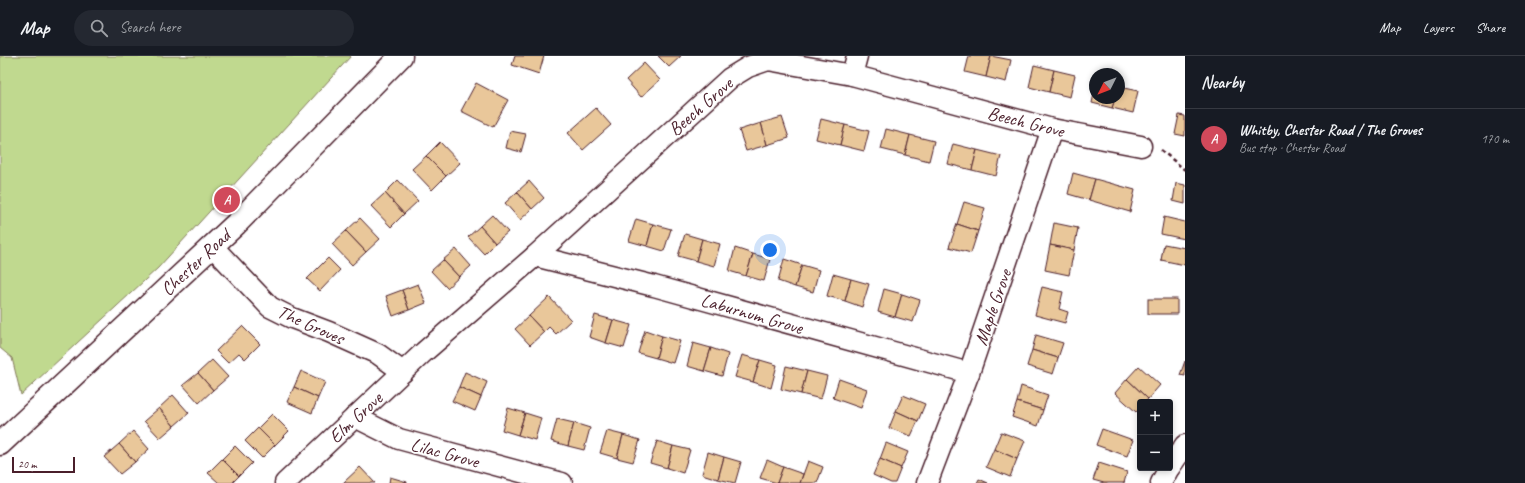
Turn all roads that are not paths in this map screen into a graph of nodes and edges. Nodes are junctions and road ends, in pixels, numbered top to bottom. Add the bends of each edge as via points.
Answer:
1 (401, 56) edge
2 (857, 56) edge
3 (852, 75) junction
4 (1052, 129) junction
5 (1141, 146) road end
6 (212, 246) junction
7 (535, 256) junction
8 (424, 352) joint
9 (403, 372) junction
10 (969, 373) junction
11 (354, 417) junction
12 (1179, 443) edge
13 (0, 444) edge
14 (1173, 459) edge
15 (1168, 471) edge
16 (285, 483) edge
17 (562, 483) edge
18 (927, 483) edge
19 (1161, 483) edge

1 - 6 main road, Chester Road
2 - 3 street
3 - 4 street, Beech Grove
3 - 7 street, Beech Grove via 768,60 748,67 730,78
4 - 5 street, Beech Grove
4 - 10 street, Maple Grove
6 - 9 street, The Groves via 270,307 378,354
6 - 13 main road, Chester Road
7 - 8 street, Beech Grove
7 - 10 street, Laburnum Grove via 654,286
8 - 9 street, Elm Grove
9 - 11 street, Elm Grove
10 - 18 street, Maple Grove
11 - 16 street, Elm Grove
11 - 17 street, Lilac Grove via 399,439
12 - 14 street
15 - 19 street

